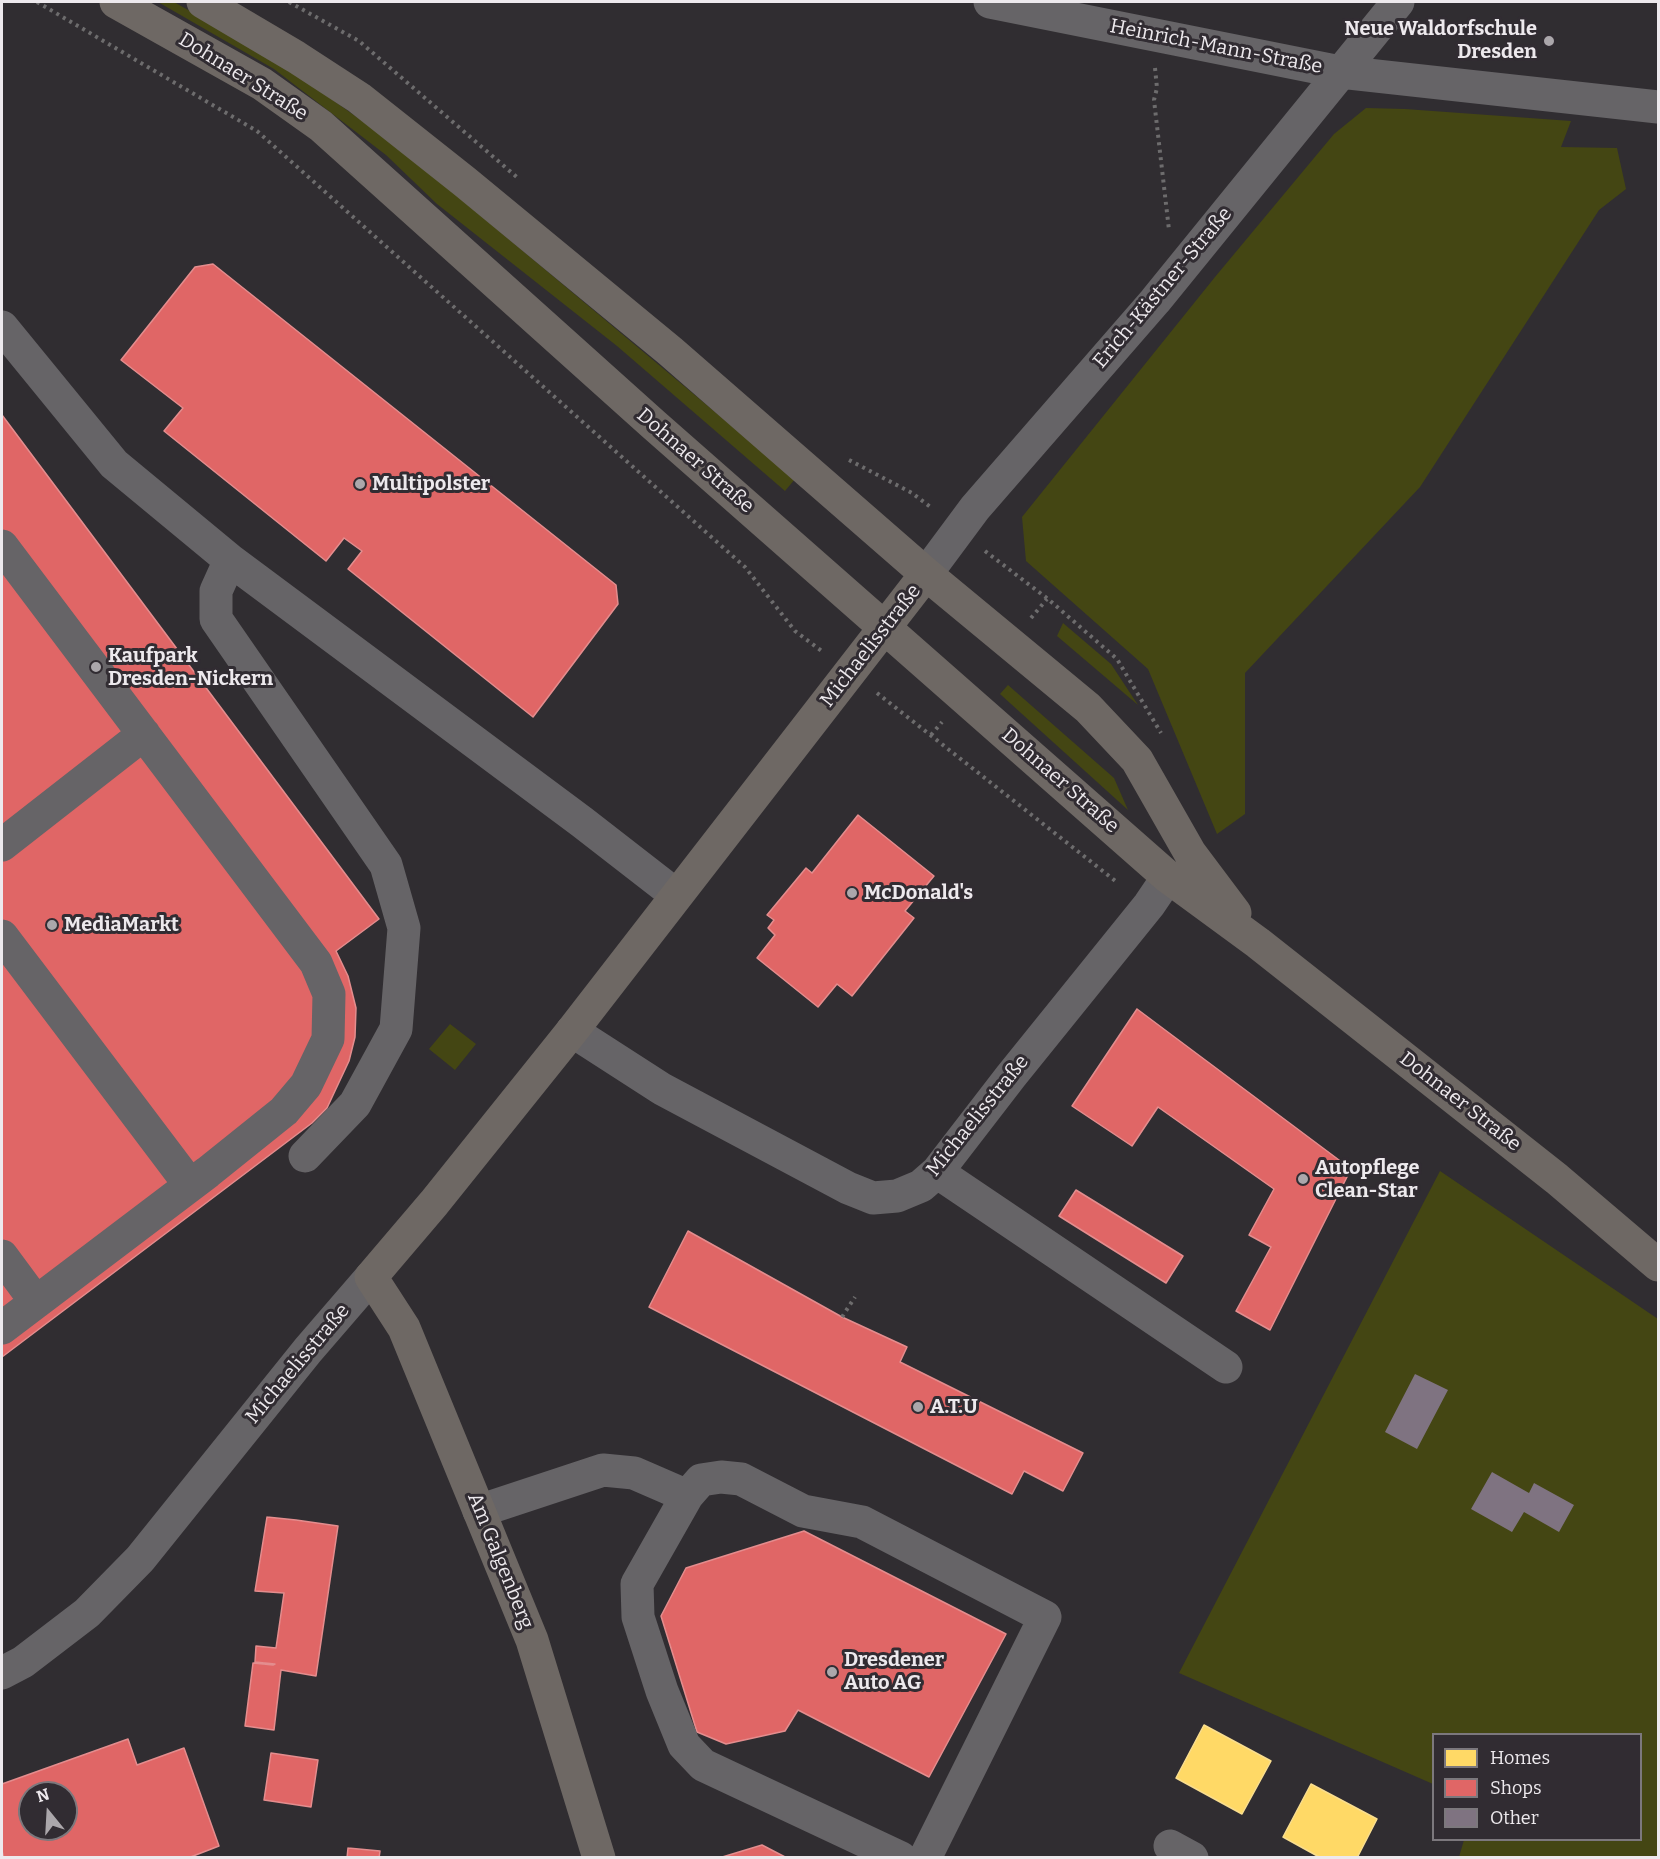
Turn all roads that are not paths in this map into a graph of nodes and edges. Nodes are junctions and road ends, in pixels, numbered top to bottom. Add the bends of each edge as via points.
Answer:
1 (116, 2) edge
2 (203, 2) edge
3 (990, 2) edge
4 (1398, 2) edge
5 (1340, 72) junction
6 (1659, 107) edge
7 (2, 327) edge
8 (2, 546) edge
9 (230, 560) junction
10 (926, 574) junction
11 (885, 627) junction
12 (144, 734) junction
13 (2, 845) edge
14 (1168, 877) junction
15 (676, 896) junction
16 (2, 936) edge
17 (1258, 943) junction
18 (572, 1030) junction
19 (305, 1156) dead end
20 (938, 1172) junction
21 (190, 1185) junction
22 (2, 1257) edge
23 (1659, 1265) edge
24 (371, 1277) junction
25 (36, 1302) junction
26 (2, 1328) edge
27 (1226, 1367) dead end
28 (687, 1496) junction
29 (479, 1511) junction
30 (2, 1673) edge
31 (599, 1857) edge
32 (901, 1857) edge
33 (925, 1857) edge

1 - 11 main road, Dohnaer Straße via 262,84 321,126
2 - 10 main road, Dohnaer Straße via 296,57 377,112 661,344
3 - 5 street, Heinrich-Mann-Straße
4 - 5 street, Erich-Kästner-Straße
5 - 6 street, Heinrich-Mann-Straße
5 - 10 street, Erich-Kästner-Straße via 1155,301 975,508
7 - 9 street via 114,464
8 - 12 street
9 - 15 street
9 - 19 street via 216,591 216,619 386,865 404,928 396,1029 355,1104
10 - 11 main road, Michaelisstraße
10 - 17 main road, Dohnaer Straße via 1088,708 1137,760 1190,853
11 - 14 main road, Dohnaer Straße
11 - 15 main road, Michaelisstraße
12 - 13 street
12 - 21 street via 316,963 329,994 328,1039 306,1085 284,1111
14 - 17 main road, Dohnaer Straße
14 - 20 street, Michaelisstraße
15 - 18 main road, Michaelisstraße
16 - 21 street
17 - 23 main road, Dohnaer Straße via 1557,1179
18 - 20 street, Michaelisstraße via 662,1089 873,1198 897,1196 921,1186
18 - 24 main road, Michaelisstraße
20 - 27 street
21 - 25 street
22 - 25 street
24 - 29 main road, Am Galgenberg via 404,1328
24 - 30 street, Michaelisstraße via 140,1559 87,1613 23,1662
25 - 26 street
28 - 29 street via 634,1473 603,1470
28 - 32 street via 638,1584 638,1617 684,1745 703,1765
28 - 33 street via 701,1479 741,1479 804,1511 862,1522 1046,1617
29 - 31 main road, Am Galgenberg via 532,1640

